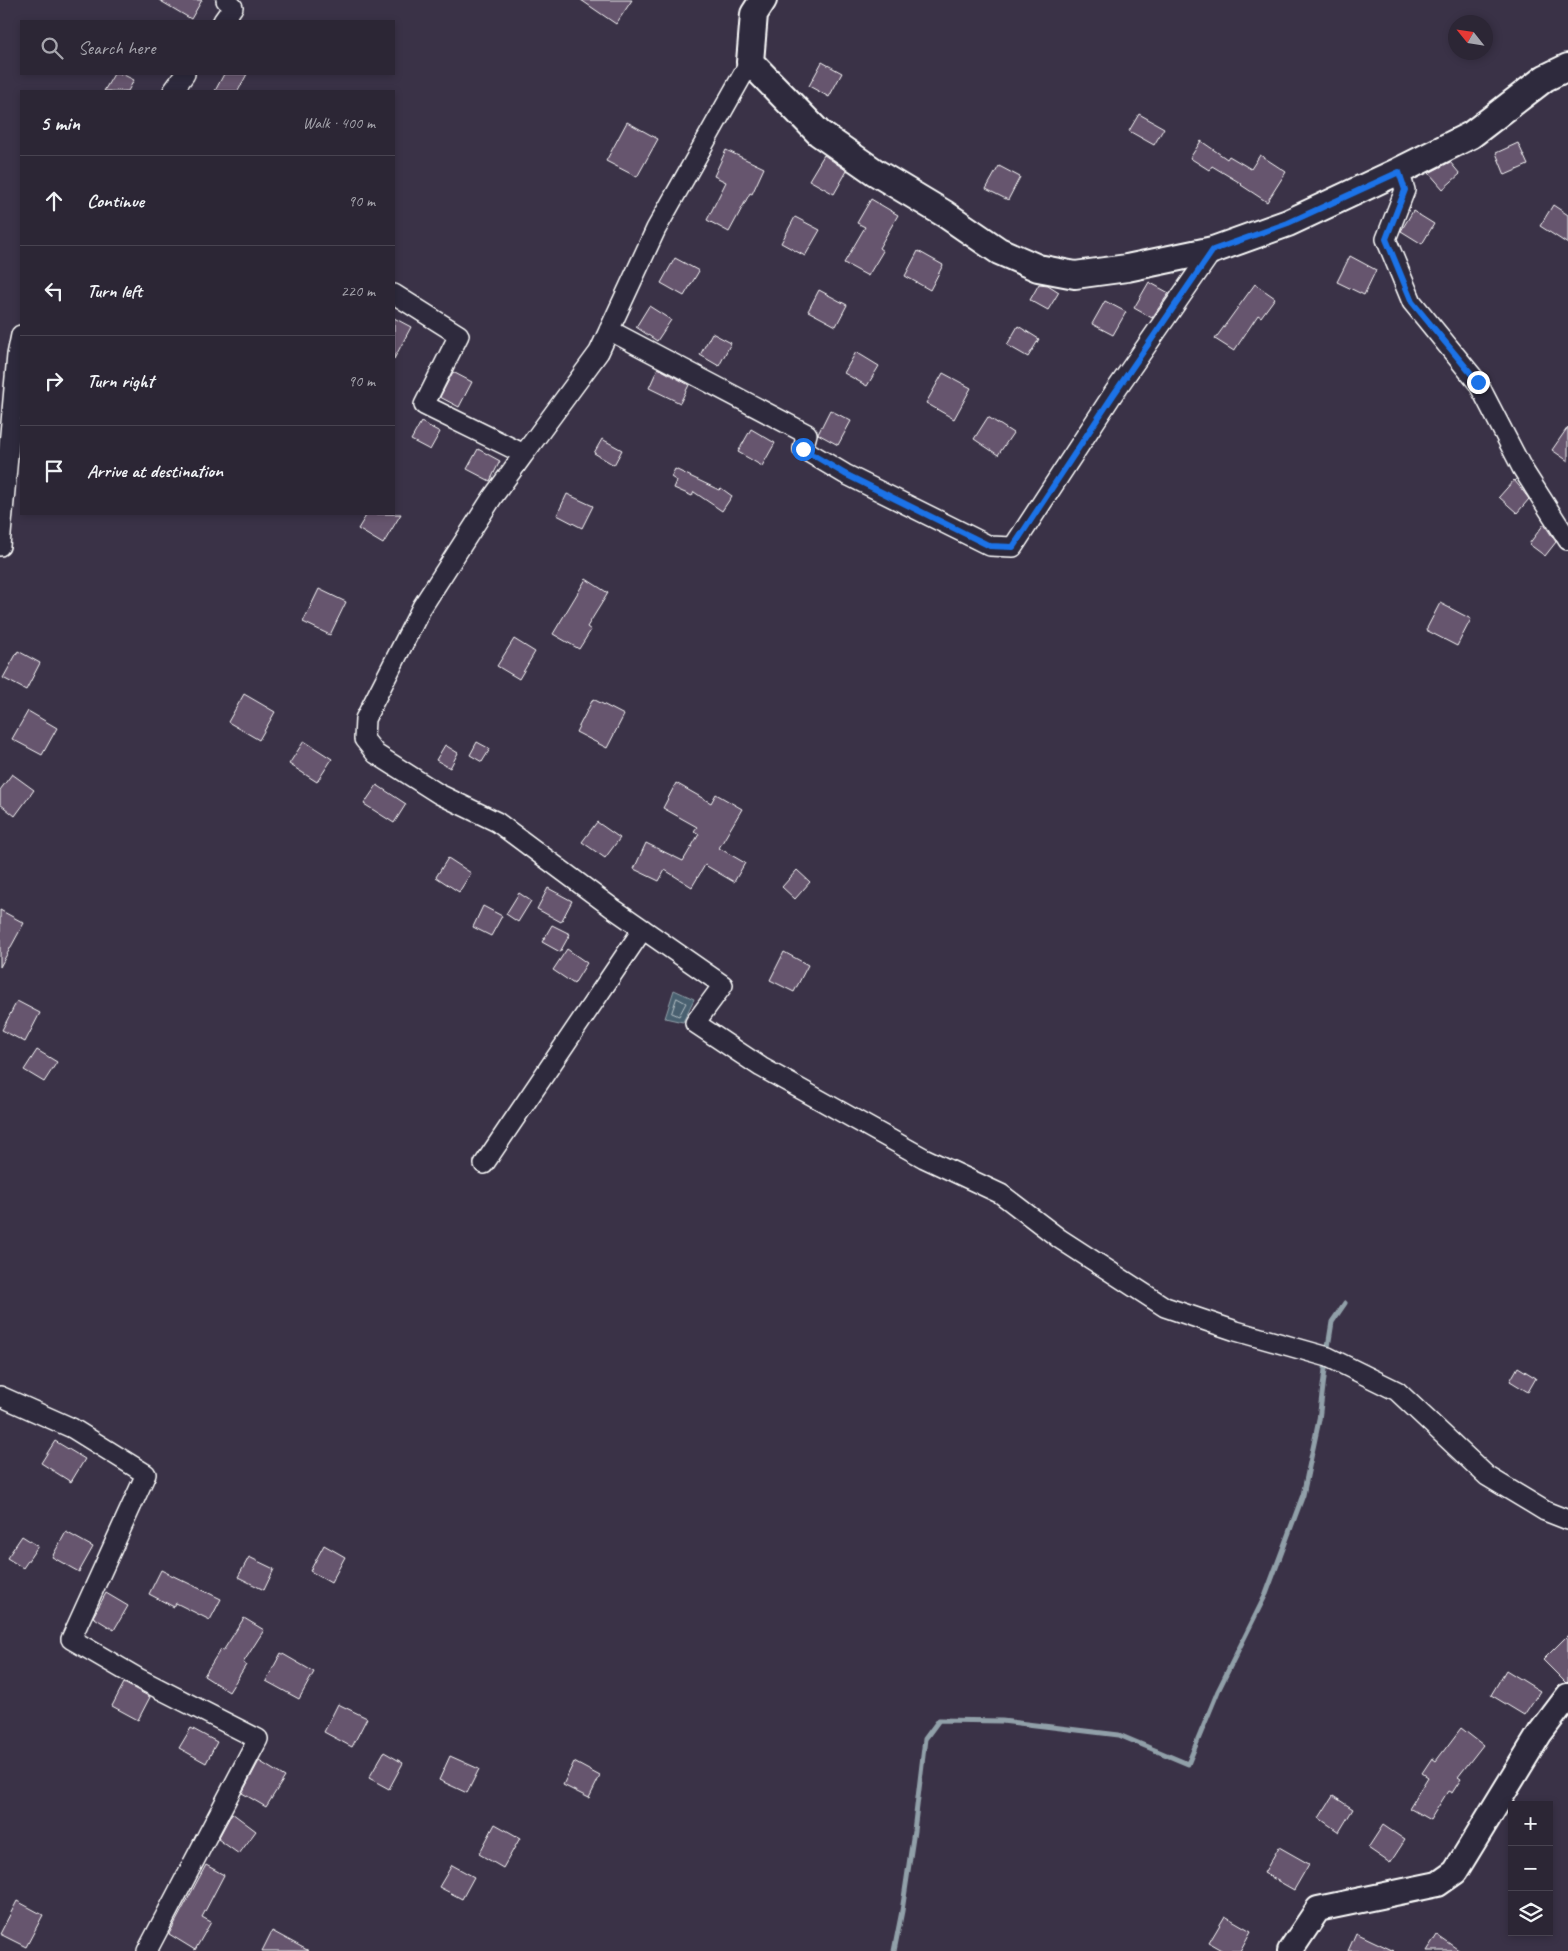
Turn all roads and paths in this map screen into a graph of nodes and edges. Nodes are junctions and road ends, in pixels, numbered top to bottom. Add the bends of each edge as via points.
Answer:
1 (763, 0) edge
2 (750, 62) junction
3 (1568, 67) edge
4 (184, 75) edge
5 (174, 90) edge
6 (1399, 172) junction
7 (1213, 250) junction
8 (395, 295) edge
9 (610, 330) junction
10 (20, 340) edge
11 (524, 454) junction
12 (3, 478) edge
13 (1568, 540) edge
14 (0, 546) edge
15 (643, 929) junction
16 (484, 1164) dead end
17 (0, 1396) edge
18 (1568, 1520) edge
19 (1568, 1696) edge
20 (147, 1951) edge
21 (1290, 1951) edge

1 - 2 main road via 754,14
2 - 7 main road via 819,134 999,251 1038,268 1075,275
2 - 9 street via 656,229
3 - 6 main road via 1545,78 1471,135
4 - 5 street
6 - 7 main road via 1288,223
6 - 13 street via 1405,190 1386,239 1412,302 1478,382 1522,468
7 - 9 street via 1013,547 990,546 845,474 803,449 807,434
8 - 11 street via 459,335 424,405
9 - 11 street via 599,352
10 - 12 street
11 - 15 street via 486,506 422,607 365,719 364,739 376,754 439,794 497,822
12 - 14 street
15 - 16 street
15 - 18 street via 723,985 695,1023 761,1067 924,1158 1001,1194 1060,1239 1165,1307 1236,1331 1328,1356 1396,1391 1487,1476 1545,1511
17 - 20 street via 72,1428 146,1474 71,1639 258,1740
19 - 21 street via 1540,1732 1455,1872 1438,1884 1318,1909

